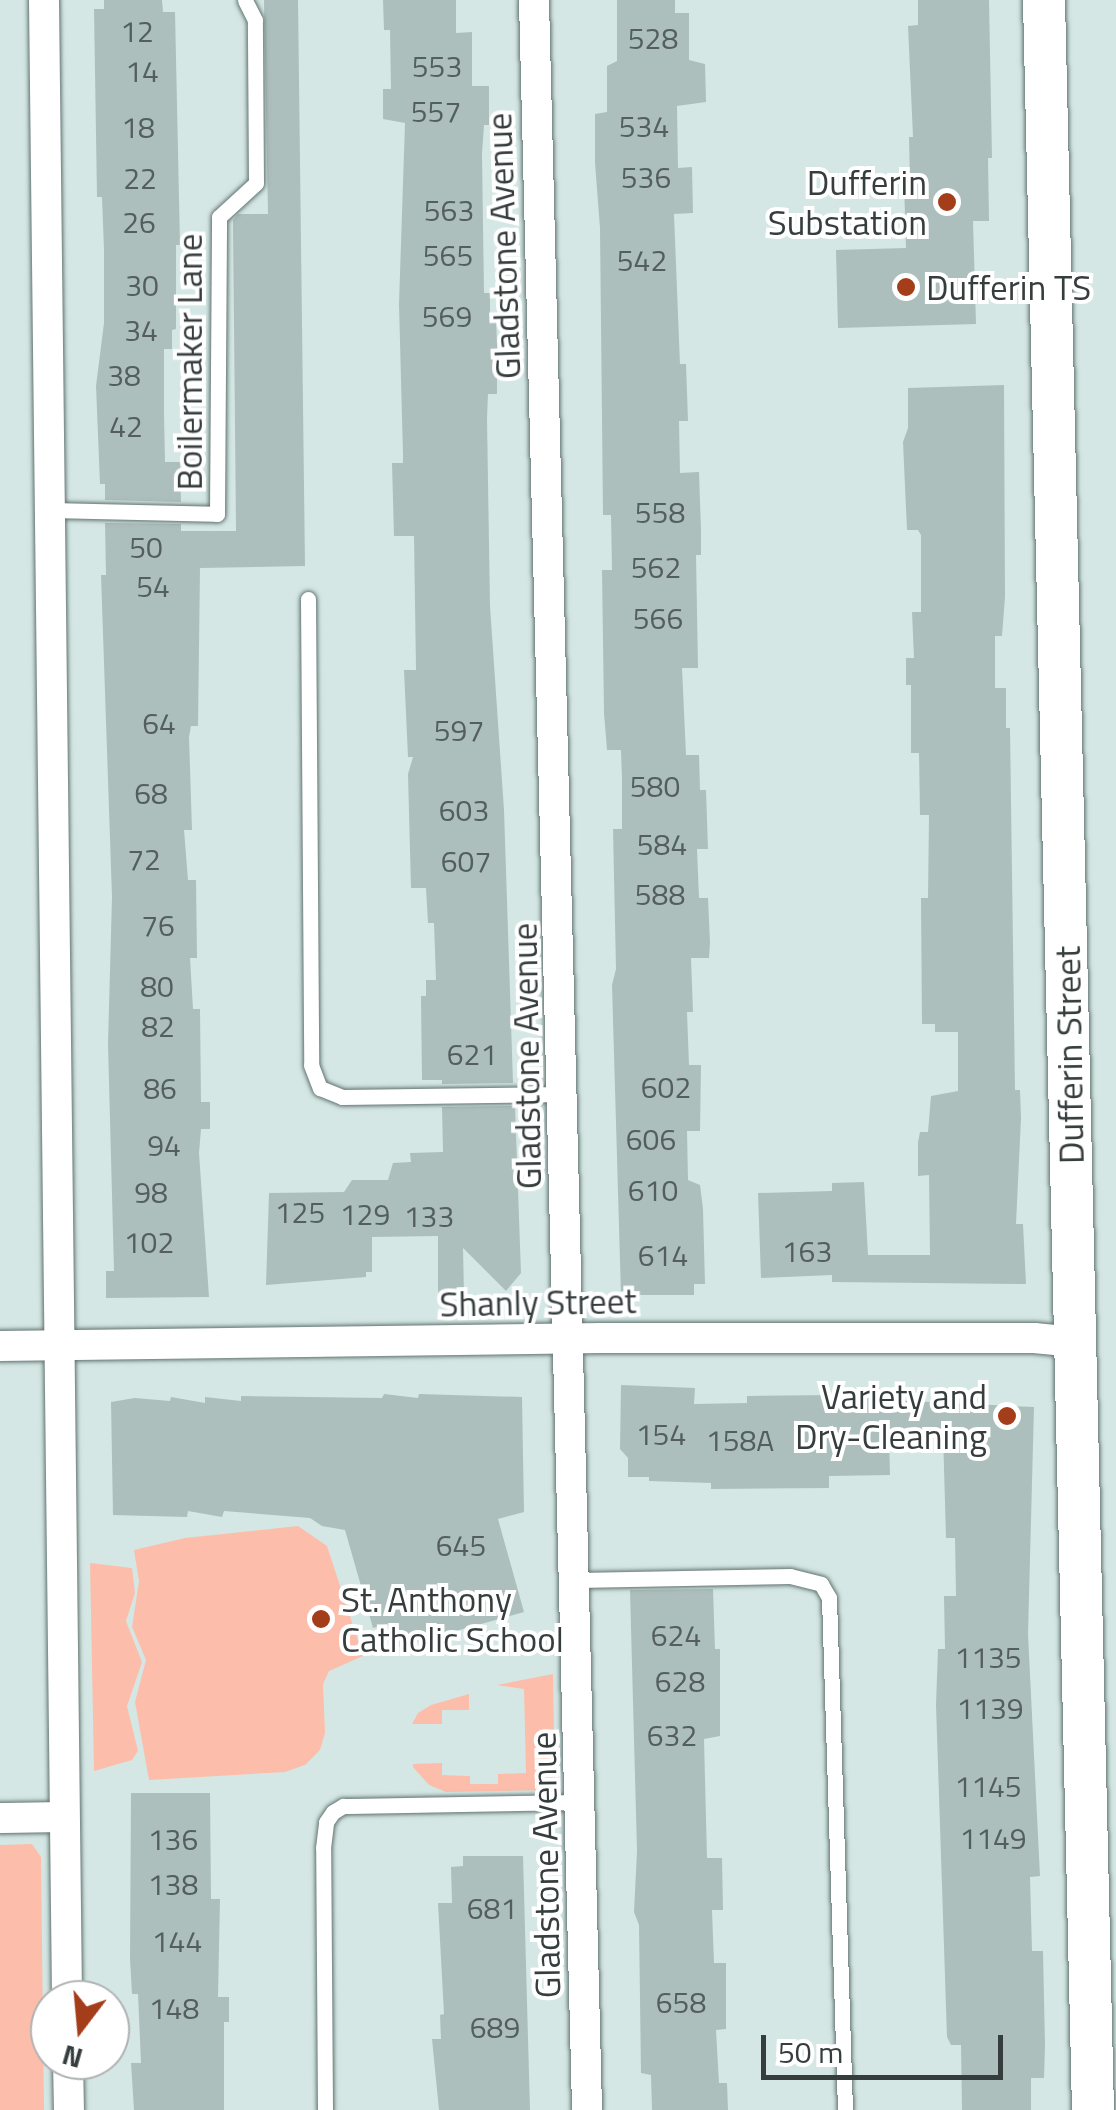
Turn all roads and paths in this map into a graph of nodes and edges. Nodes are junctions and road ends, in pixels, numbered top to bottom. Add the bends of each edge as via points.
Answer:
1 (44, 0) edge
2 (245, 0) edge
3 (534, 0) edge
4 (1044, 0) edge
5 (47, 510) junction
6 (308, 600) dead end
7 (565, 1094) junction
8 (570, 1339) junction
9 (1076, 1342) junction
10 (60, 1345) junction
11 (0, 1346) edge
12 (577, 1580) junction
13 (582, 1802) junction
14 (64, 1817) junction
15 (0, 1818) edge
16 (1101, 1827) edge
17 (67, 1980) edge
18 (68, 2080) edge
19 (68, 2110) edge
20 (325, 2110) edge
21 (587, 2110) edge
22 (845, 2110) edge
23 (1093, 2110) edge

1 - 5 street
2 - 5 lane, Boilermaker Lane via 255,20 256,184 219,217 218,514
3 - 7 street, Gladstone Avenue
4 - 9 main road, Dufferin Street
5 - 10 street
6 - 7 lane via 311,1064 320,1088 342,1098
7 - 8 street, Gladstone Avenue
8 - 9 street, Shanly Street
8 - 10 street, Shanly Street
8 - 12 street, Gladstone Avenue
9 - 16 main road, Dufferin Street
10 - 11 street, Shanly Street
10 - 14 street
12 - 13 street, Gladstone Avenue
12 - 22 lane via 790,1576 821,1584 829,1598
13 - 20 lane via 343,1806 333,1812 323,1848
13 - 21 street, Gladstone Avenue
14 - 15 street
14 - 17 street
16 - 23 main road, Dufferin Street
18 - 19 street

